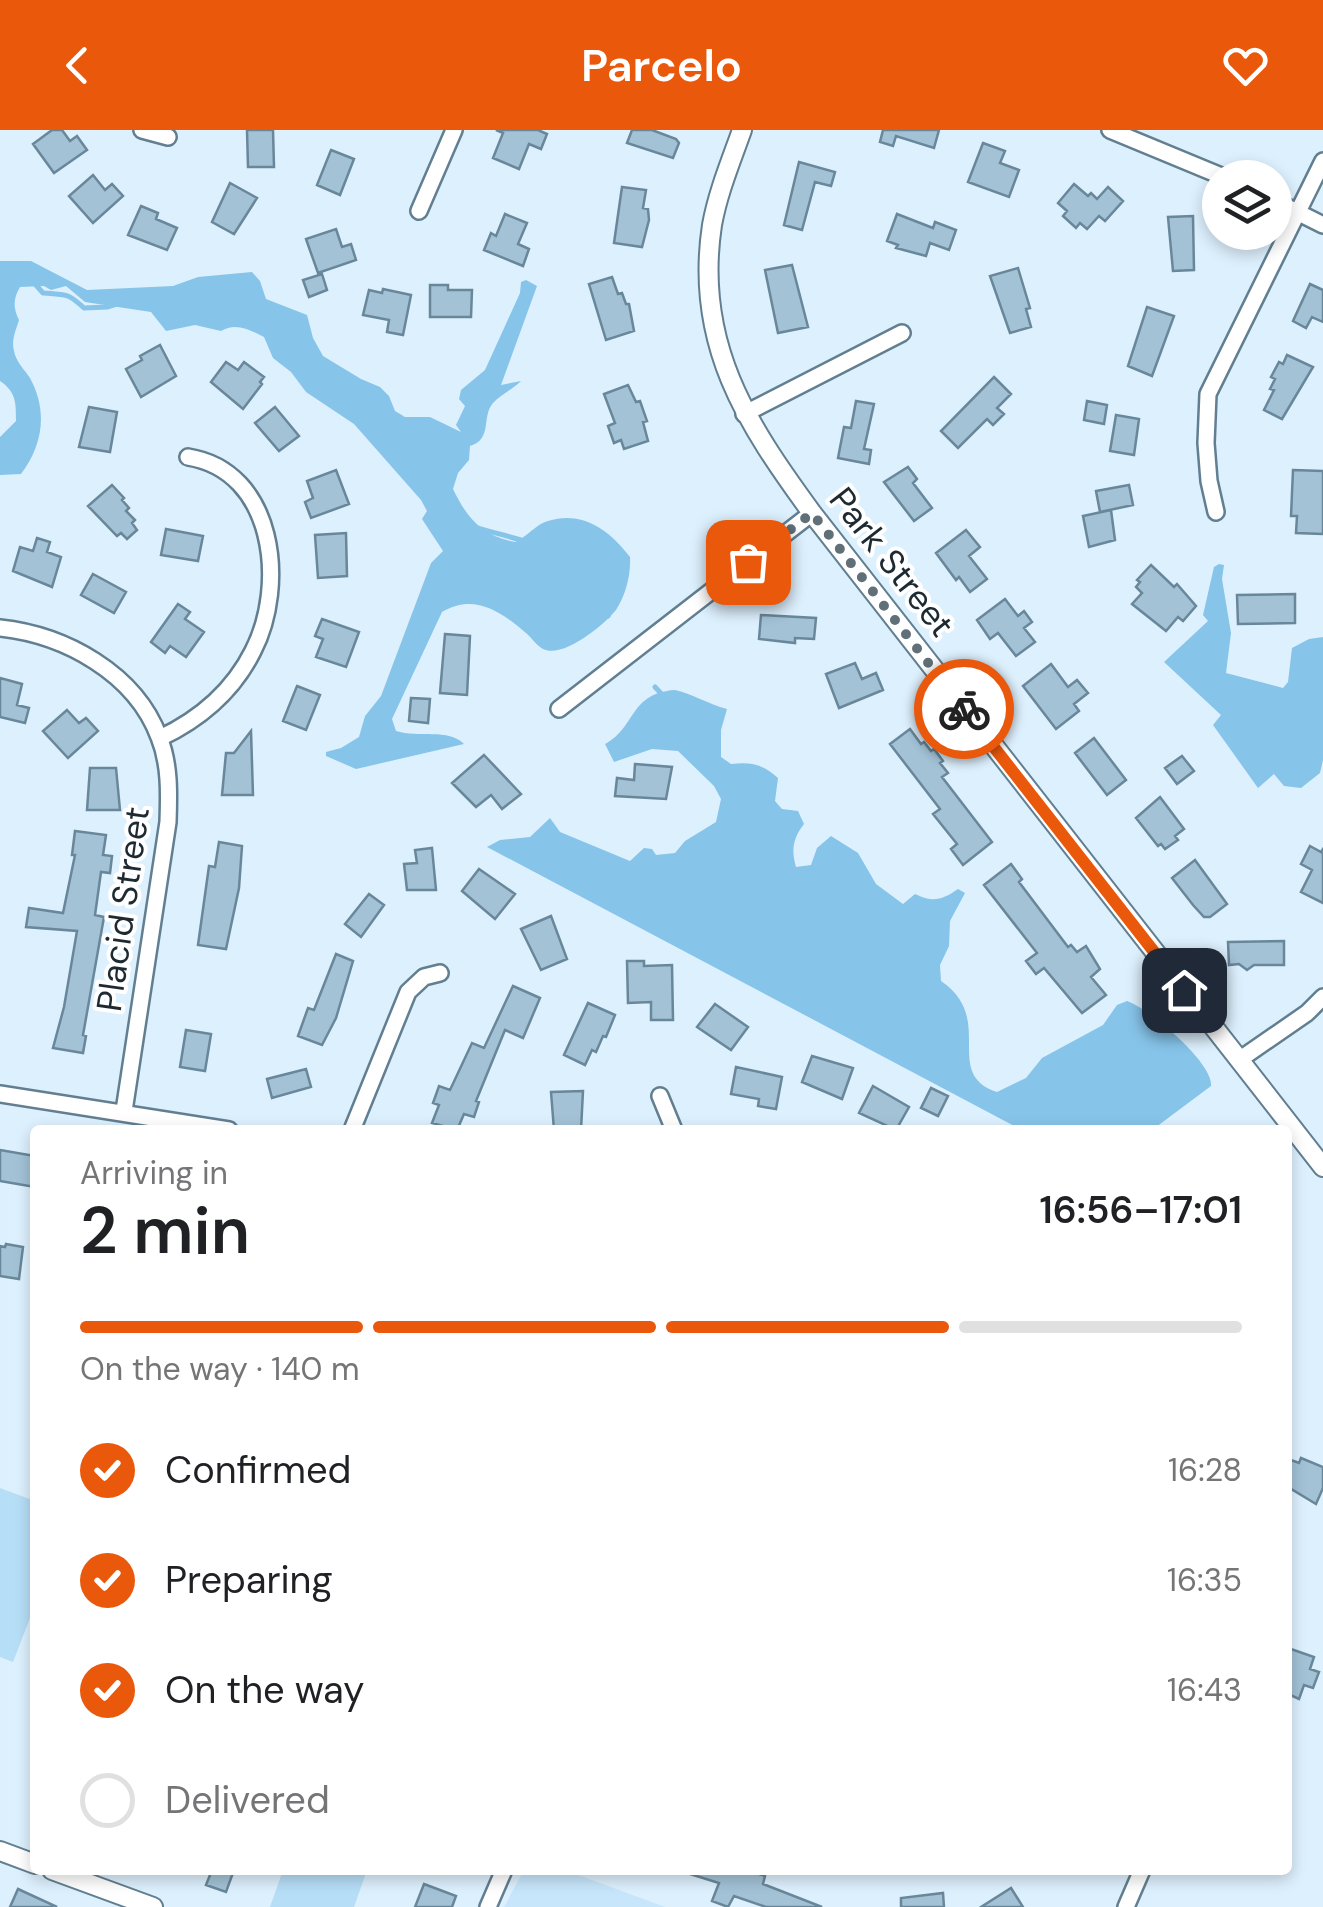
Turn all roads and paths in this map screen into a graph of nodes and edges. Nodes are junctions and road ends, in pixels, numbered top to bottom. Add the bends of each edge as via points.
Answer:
1 (142, 130) edge
2 (454, 130) edge
3 (742, 130) edge
4 (1110, 130) edge
5 (168, 138) dead end
6 (1323, 161) edge
7 (1202, 168) edge
8 (1292, 209) edge
9 (419, 211) dead end
10 (1298, 212) junction
11 (1323, 225) edge
12 (902, 333) dead end
13 (744, 414) junction
14 (188, 457) dead end
15 (1216, 512) dead end
16 (812, 513) junction
17 (0, 628) edge
18 (559, 709) dead end
19 (160, 738) junction
20 (440, 973) dead end
21 (1323, 997) edge
22 (1239, 1060) junction
23 (0, 1094) edge
24 (660, 1096) dead end
25 (124, 1111) junction
26 (201, 1125) edge
27 (354, 1125) edge
28 (672, 1125) edge
29 (1290, 1125) edge
30 (1292, 1128) edge
31 (1323, 1167) edge
32 (0, 1851) edge
33 (30, 1862) edge
34 (66, 1875) edge
35 (502, 1875) edge
36 (1140, 1875) edge
37 (153, 1907) edge
38 (488, 1907) edge
39 (1126, 1907) edge

1 - 5 street
2 - 9 street
3 - 13 street, Park Street via 720,190 709,256 716,335
4 - 7 street
6 - 10 street
8 - 10 street
10 - 11 street
10 - 15 street via 1208,394 1206,443
12 - 13 street
13 - 16 street, Park Street
14 - 19 street via 217,465 252,500 269,548 270,600 254,649 227,690 194,720
16 - 18 street
16 - 22 street, Park Street
17 - 19 street, Placid Street via 30,632 84,654 126,688
19 - 25 street, Placid Street via 168,822
20 - 27 street via 408,992
21 - 22 street
22 - 29 street, Park Street
23 - 25 street
24 - 28 street
25 - 26 street
30 - 31 street, Park Street
32 - 33 street
34 - 37 street
35 - 38 street
36 - 39 street

